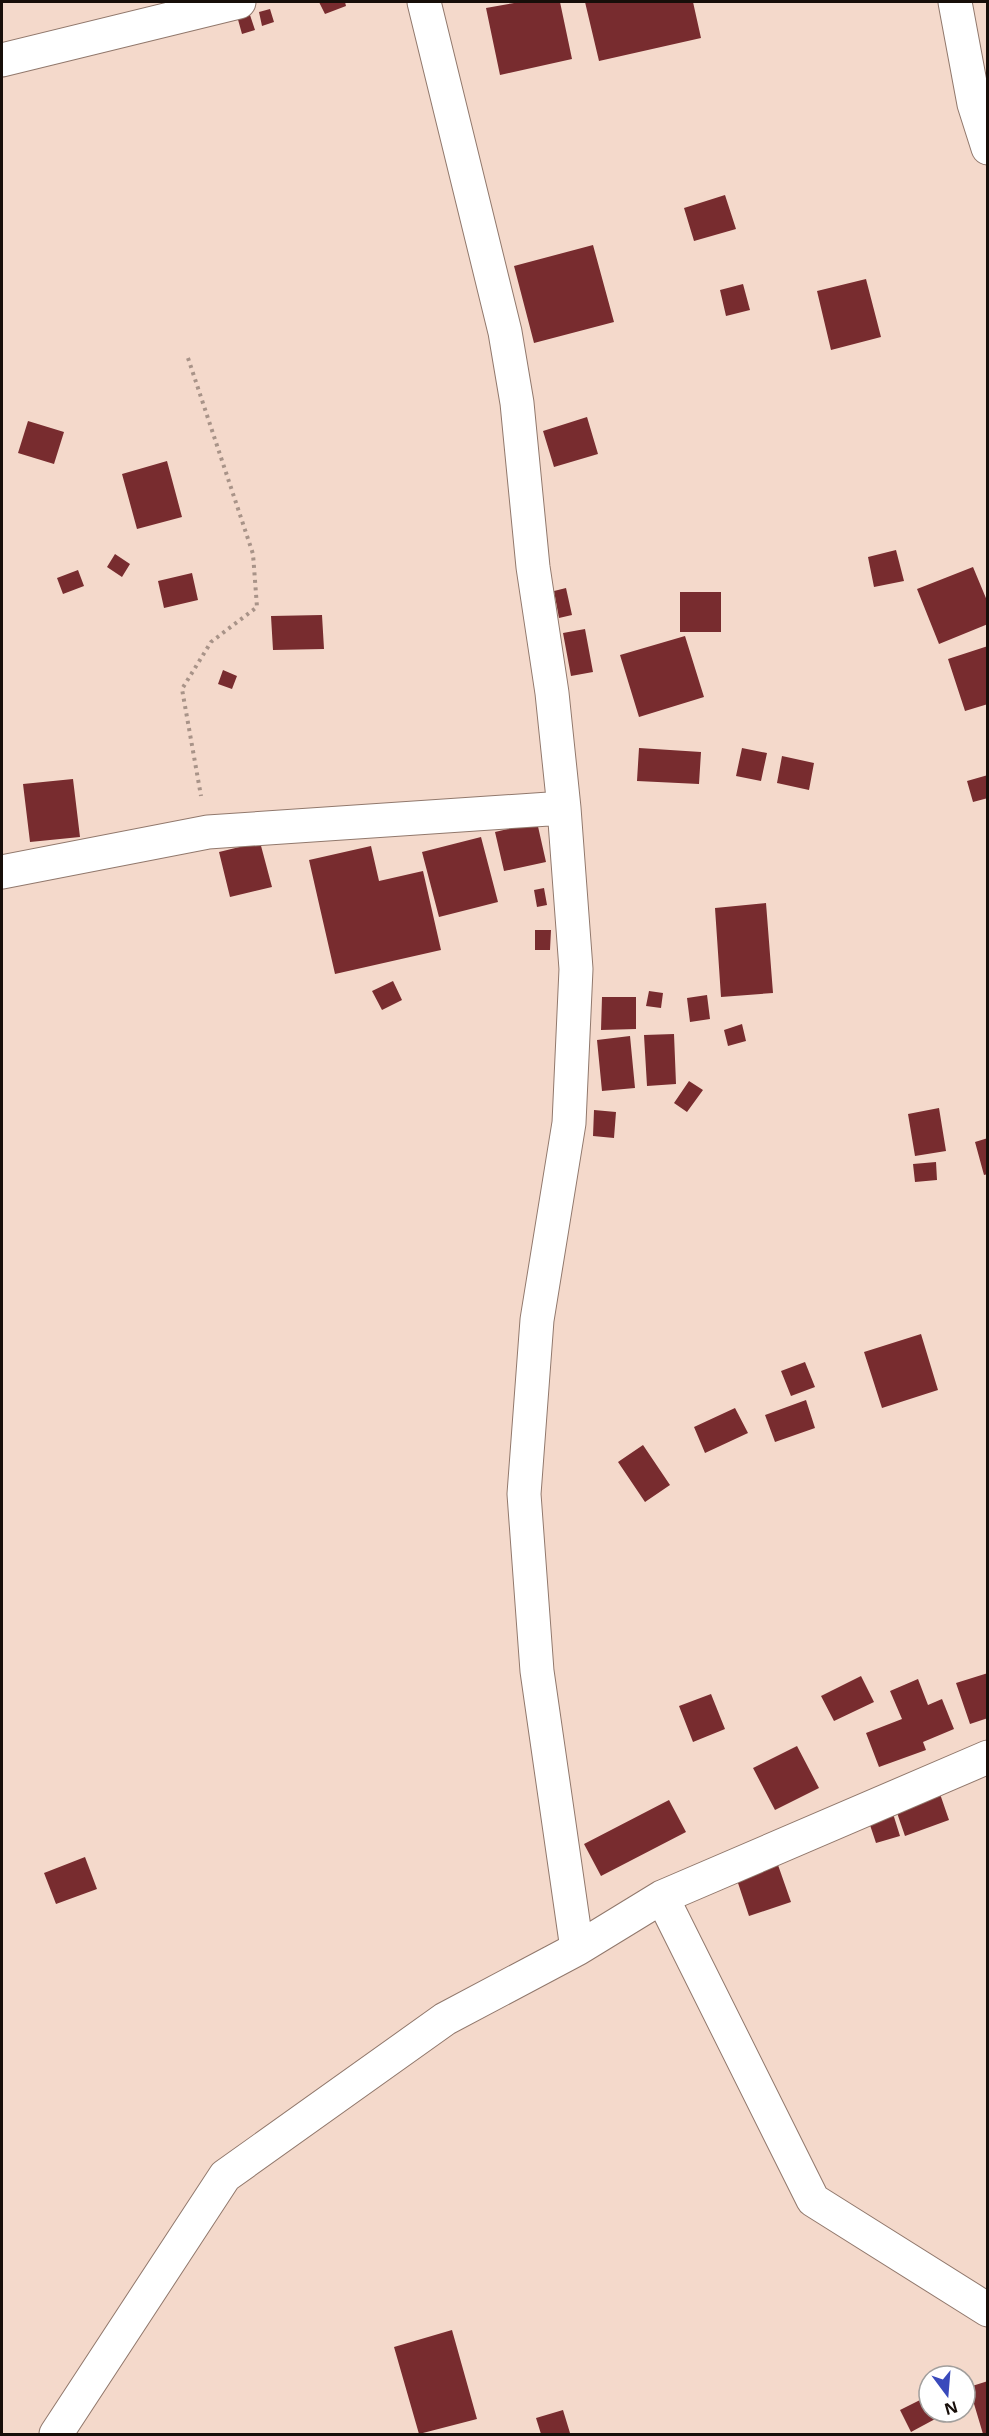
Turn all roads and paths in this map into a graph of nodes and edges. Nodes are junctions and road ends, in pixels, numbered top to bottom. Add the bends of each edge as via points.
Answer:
1 (239, 2) edge
2 (424, 2) edge
3 (955, 2) edge
4 (2, 60) edge
5 (987, 148) edge
6 (188, 357) dead end
7 (564, 808) junction
8 (208, 832) junction
9 (2, 872) edge
10 (987, 1757) edge
11 (662, 1897) junction
12 (577, 1949) junction
13 (987, 2310) edge
14 (56, 2434) edge

1 - 4 street
2 - 7 street via 505,332 517,403 533,567
3 - 5 street via 974,104
6 - 8 path via 254,554 257,607 211,642 182,689
7 - 8 street
7 - 12 street via 576,969 569,1123 537,1320 524,1494 537,1671
8 - 9 street
10 - 11 street
11 - 12 street
11 - 13 street via 813,2200
12 - 14 street via 445,2019 225,2176

